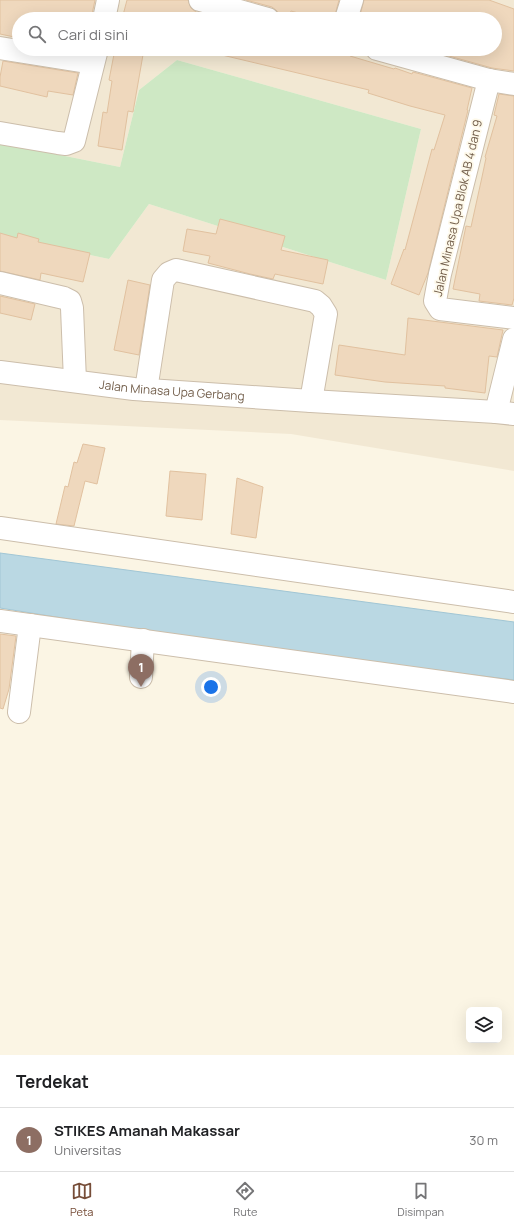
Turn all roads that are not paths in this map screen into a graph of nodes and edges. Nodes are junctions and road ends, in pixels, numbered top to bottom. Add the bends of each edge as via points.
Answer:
1 (108, 0) edge
2 (200, 0) edge
3 (352, 0) edge
4 (105, 12) edge
5 (243, 12) edge
6 (348, 12) edge
7 (0, 48) edge
8 (12, 49) edge
9 (95, 56) edge
10 (402, 56) edge
11 (489, 80) junction
12 (514, 84) edge
13 (0, 133) edge
14 (0, 283) edge
15 (514, 318) edge
16 (514, 339) edge
17 (0, 372) edge
18 (75, 382) junction
19 (146, 390) junction
20 (311, 401) junction
21 (505, 413) edge
22 (0, 528) edge
23 (514, 602) edge
24 (0, 621) edge
25 (30, 625) junction
26 (143, 640) junction
27 (141, 677) dead end
28 (514, 692) edge
29 (19, 712) dead end

1 - 4 street
2 - 5 street
3 - 6 street
7 - 8 street
9 - 13 street via 74,141 58,144
10 - 11 street
11 - 12 street
11 - 15 street, Jalan Minasa Upa Blok AB 4 dan 9 via 440,274 436,301 440,309
14 - 18 street via 70,301
16 - 21 street
17 - 18 street, Jalan Minasa Upa Gerbang
18 - 19 street, Jalan Minasa Upa Gerbang
19 - 20 street, Jalan Minasa Upa Gerbang
19 - 20 street via 163,280 176,270 315,301 321,306 326,314
20 - 21 street, Jalan Minasa Upa Gerbang
22 - 23 street
24 - 25 street
25 - 26 street
25 - 29 street
26 - 27 street
26 - 28 street

